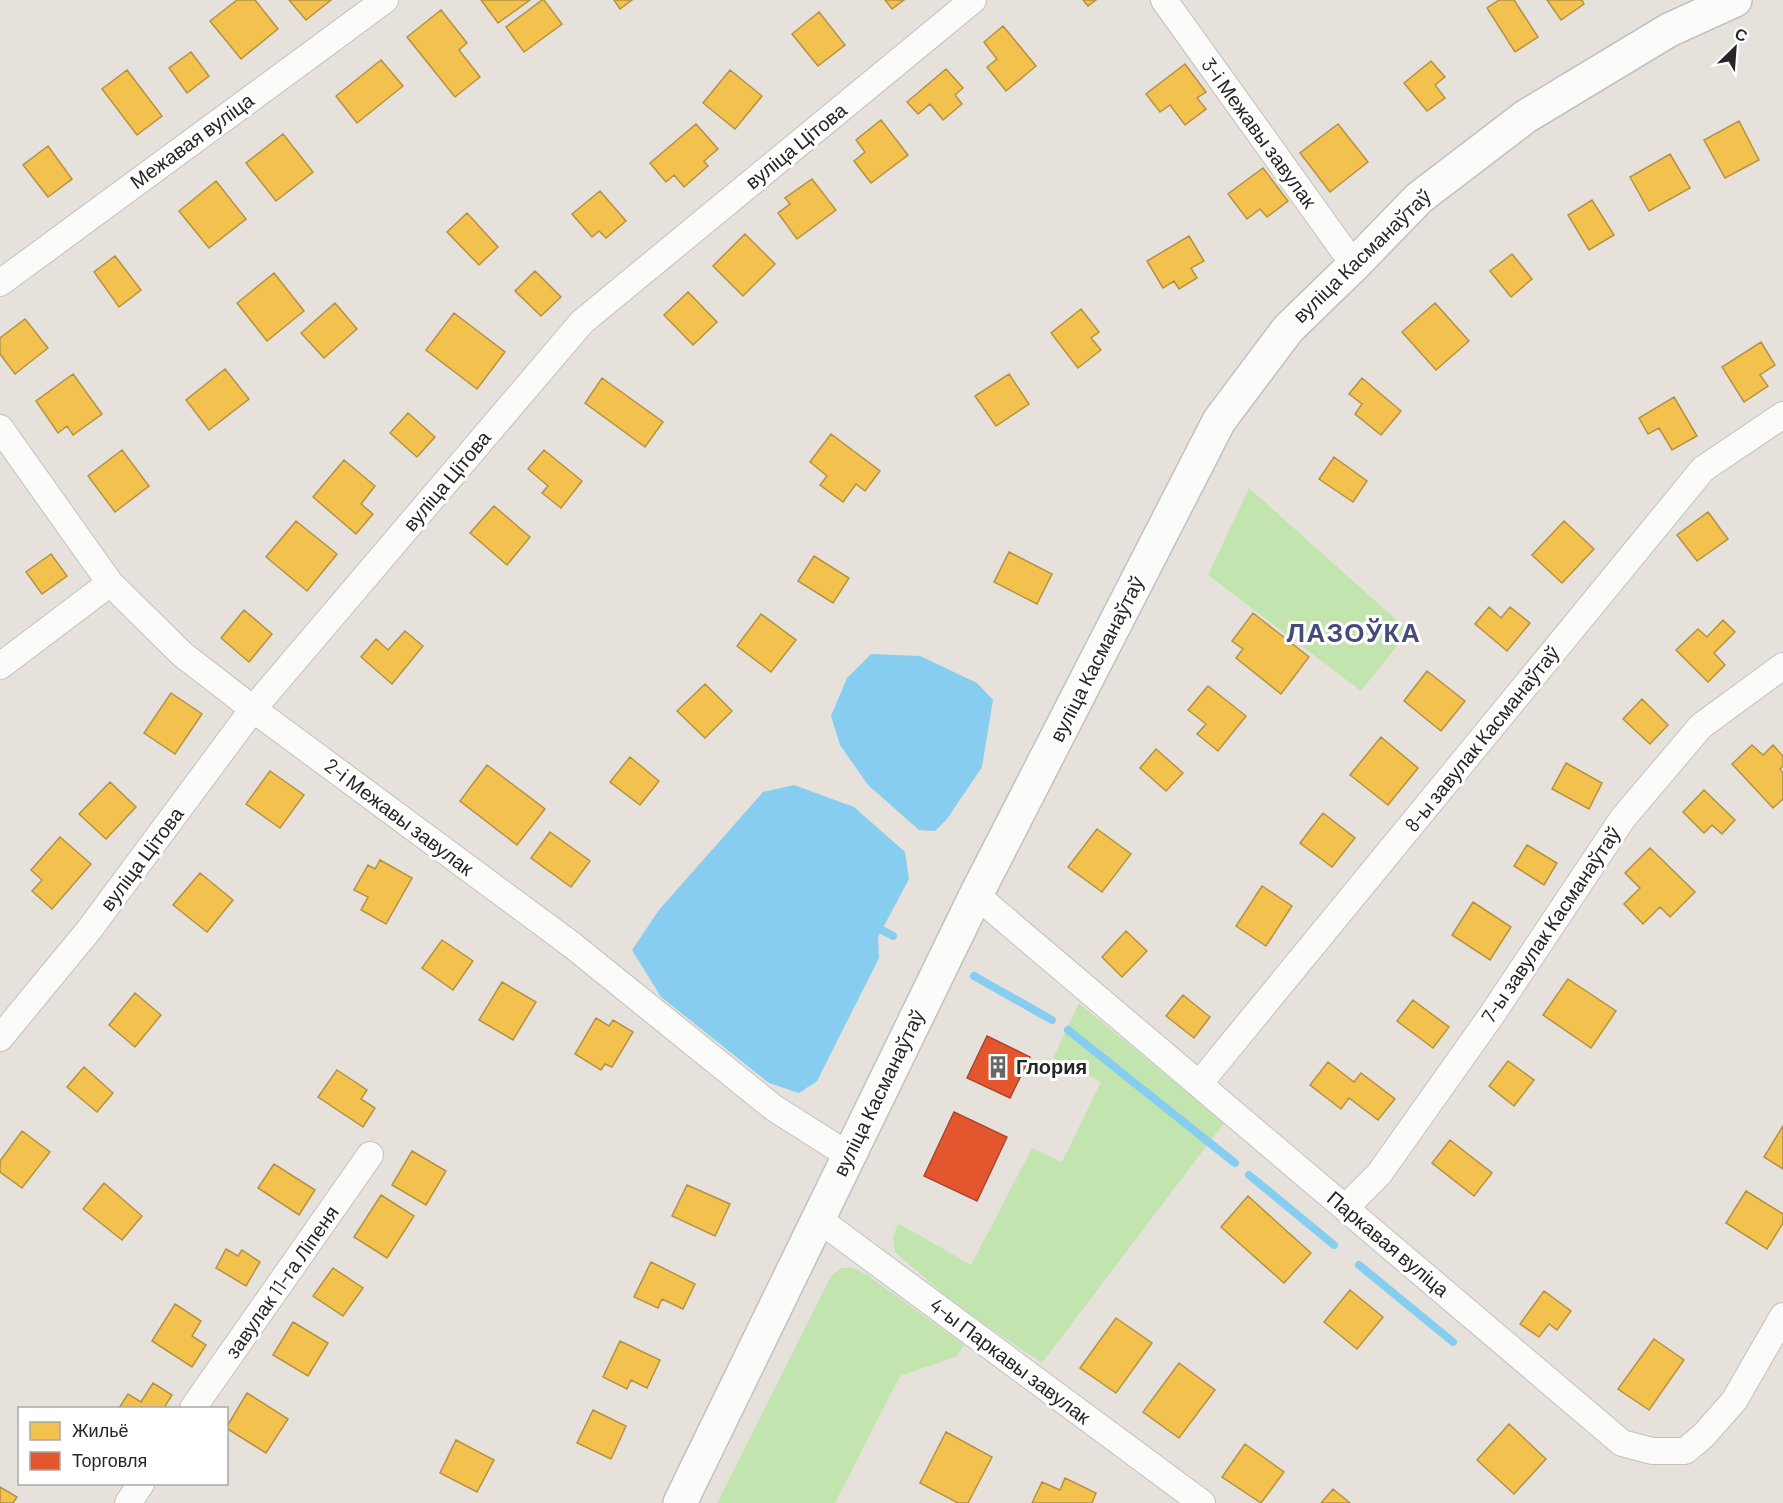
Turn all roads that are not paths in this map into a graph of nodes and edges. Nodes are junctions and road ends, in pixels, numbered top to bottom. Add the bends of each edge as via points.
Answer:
1 (385, 0) edge
2 (973, 0) edge
3 (1164, 0) edge
4 (1735, 0) edge
5 (1354, 265) junction
6 (0, 283) edge
7 (1783, 415) edge
8 (0, 428) edge
9 (110, 583) junction
10 (0, 666) edge
11 (1783, 666) edge
12 (253, 709) junction
13 (976, 895) junction
14 (0, 1038) edge
15 (1199, 1084) junction
16 (370, 1155) dead end
17 (848, 1155) junction
18 (1345, 1208) junction
19 (817, 1218) junction
20 (1783, 1316) edge
21 (195, 1407) edge
22 (140, 1485) edge
23 (128, 1503) edge
24 (680, 1503) edge
25 (1202, 1503) edge

1 - 6 street, Межавая вуліца
2 - 12 street, вуліца Цітова via 582,322
3 - 5 street, 3-і Межавы завулак
4 - 5 main road, вуліца Касманаўтаў via 1669,30 1525,117 1419,198
5 - 13 main road, вуліца Касманаўтаў via 1288,329 1219,421
7 - 15 street, 8-ы завулак Касманаўтаў via 1703,469
8 - 9 street, 2-і Межавы завулак
9 - 10 street
9 - 12 street, 2-і Межавы завулак via 182,654
11 - 18 street, 7-ы завулак Касманаўтаў via 1701,726 1623,818 1491,1016 1379,1174
12 - 14 street, вуліца Цітова via 89,930
12 - 17 street, 2-і Межавы завулак via 572,945 774,1108
13 - 15 street, Паркавая вуліца
13 - 17 main road, вуліца Касманаўтаў
15 - 18 street, Паркавая вуліца
16 - 21 street, завулак 11-га Ліпеня
17 - 19 main road, вуліца Касманаўтаў
18 - 20 street, Паркавая вуліца via 1622,1443 1652,1451 1685,1451 1703,1436 1734,1401
19 - 24 main road, вуліца Касманаўтаў
19 - 25 street, 4-ы Паркавы завулак
22 - 23 street

